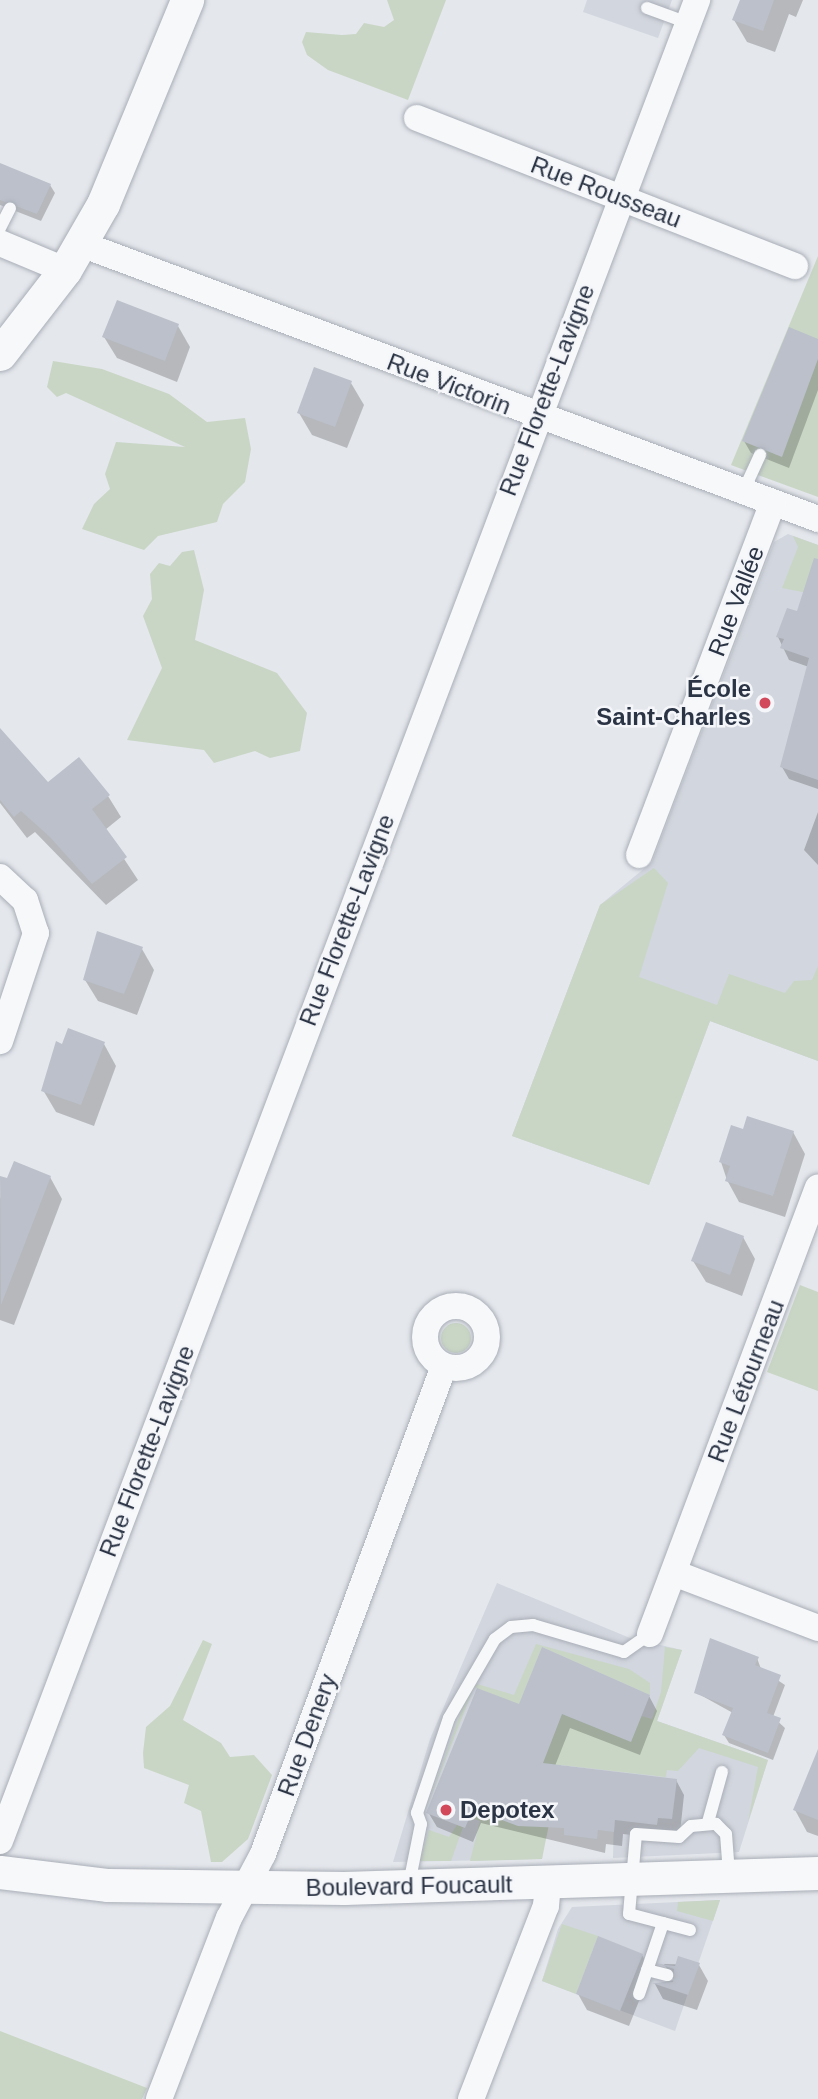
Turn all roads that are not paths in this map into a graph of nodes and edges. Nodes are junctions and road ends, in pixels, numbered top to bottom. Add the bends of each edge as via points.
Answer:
1 (187, 0) edge
2 (647, 8) dead end
3 (692, 11) edge
4 (417, 118) dead end
5 (621, 198) junction
6 (9, 208) dead end
7 (0, 228) edge
8 (0, 243) edge
9 (73, 257) junction
10 (795, 266) dead end
11 (0, 354) edge
12 (536, 417) junction
13 (760, 455) dead end
14 (743, 492) junction
15 (773, 503) junction
16 (818, 519) edge
17 (639, 855) dead end
18 (0, 877) edge
19 (0, 1041) edge
20 (818, 1188) edge
21 (444, 1366) dead end
22 (674, 1573) junction
23 (818, 1628) edge
24 (650, 1634) joint
25 (722, 1772) dead end
26 (708, 1822) junction
27 (0, 1841) edge
28 (0, 1872) edge
29 (818, 1873) edge
30 (729, 1877) junction
31 (630, 1881) junction
32 (548, 1884) junction
33 (246, 1887) junction
34 (409, 1887) junction
35 (663, 1923) junction
36 (690, 1930) dead end
37 (647, 1970) junction
38 (667, 1975) dead end
39 (639, 1994) dead end
40 (159, 2099) edge
41 (471, 2099) edge

1 - 9 street via 115,179
2 - 3 lane
3 - 5 street, Rue Florette-Lavigne
4 - 5 street, Rue Rousseau
5 - 10 street, Rue Rousseau
5 - 12 street, Rue Florette-Lavigne
6 - 7 lane
8 - 9 street, Rue Victorin
9 - 11 street
9 - 12 street, Rue Victorin
12 - 14 street, Rue Victorin
12 - 27 street, Rue Florette-Lavigne
13 - 14 lane
14 - 15 street, Rue Victorin
15 - 16 street, Rue Victorin
15 - 17 street, Rue Vallée
18 - 19 street via 25,900 36,933
20 - 22 street, Rue Létourneau
21 - 33 street, Rue Denery
22 - 23 street
22 - 24 street, Rue Létourneau
24 - 34 lane via 624,1652 533,1625 511,1627 495,1639 449,1718 417,1813 421,1824 410,1855
25 - 26 lane
26 - 30 lane via 726,1833
26 - 31 lane via 679,1836 636,1834
28 - 33 street, Boulevard Foucault via 108,1885
29 - 30 street, Boulevard Foucault
30 - 31 street, Boulevard Foucault
31 - 32 street, Boulevard Foucault
31 - 35 lane via 629,1914
32 - 34 street, Boulevard Foucault
32 - 41 street via 546,1906
33 - 34 street, Boulevard Foucault
33 - 40 street, Rue Denery
35 - 36 lane
35 - 37 lane
37 - 38 lane
37 - 39 lane

